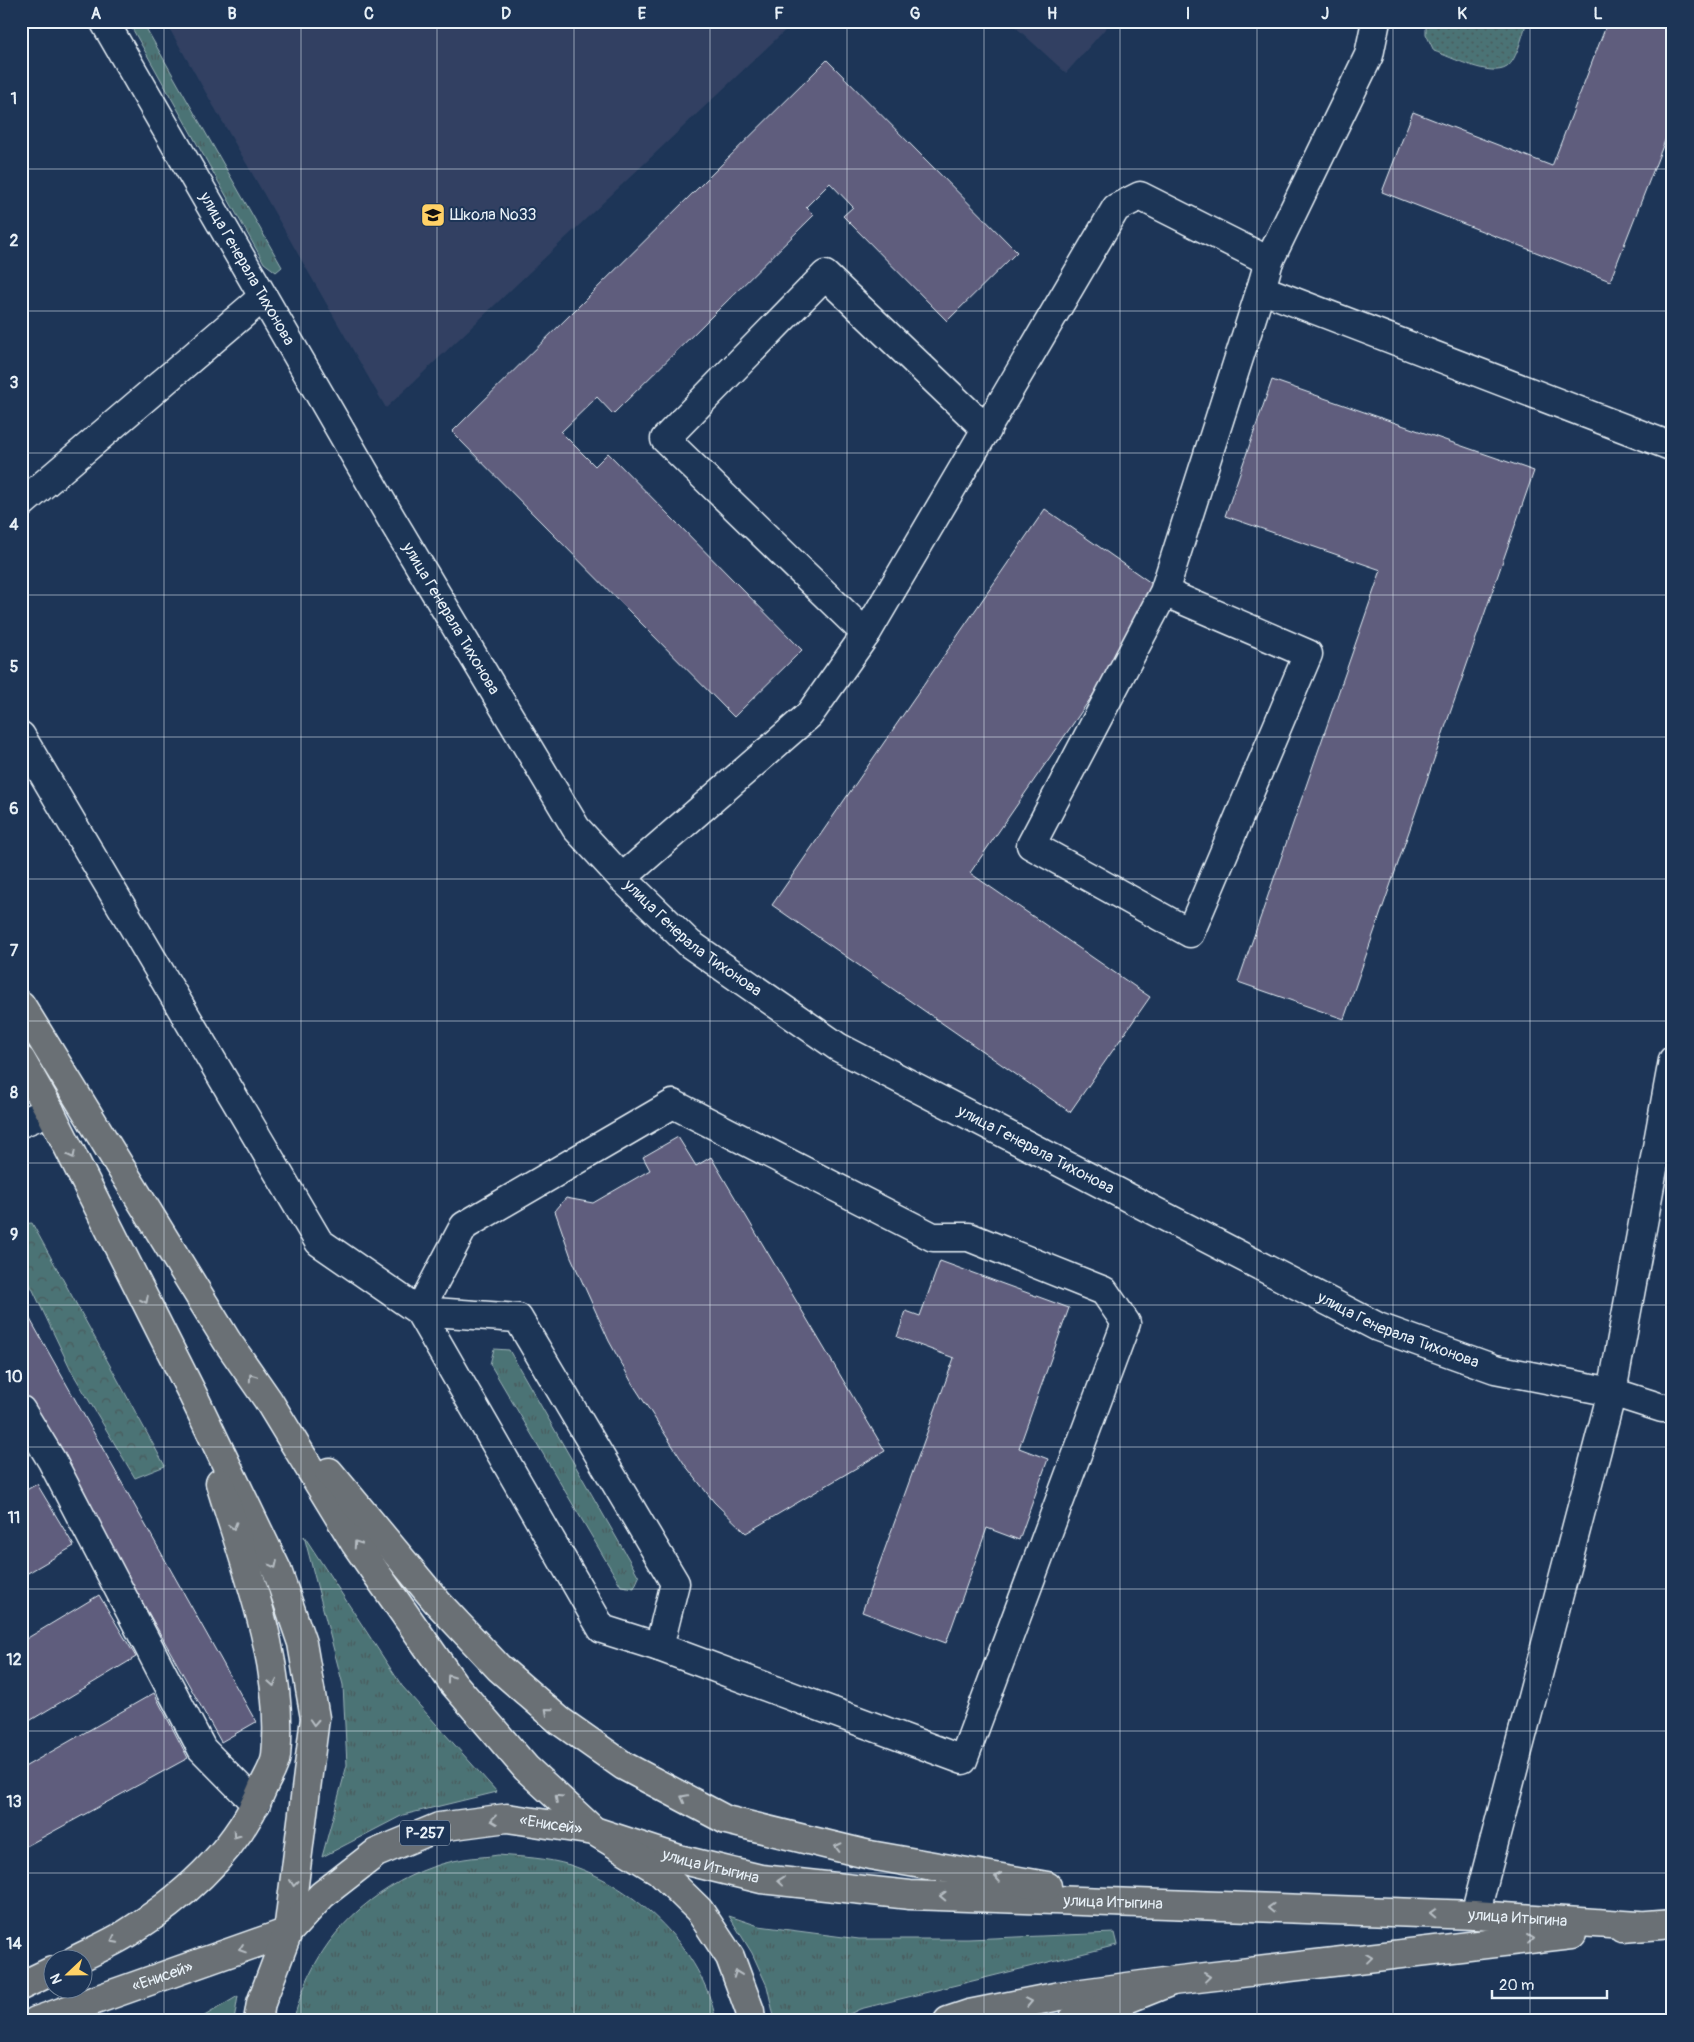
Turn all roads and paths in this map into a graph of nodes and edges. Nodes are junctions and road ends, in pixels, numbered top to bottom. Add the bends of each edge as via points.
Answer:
1 (104, 21) edge
2 (1376, 21) edge
3 (1269, 261) junction
4 (1261, 289) junction
5 (263, 297) junction
6 (987, 430) junction
7 (1673, 447) edge
8 (21, 504) edge
9 (1164, 592) junction
10 (866, 634) junction
11 (21, 736) edge
12 (622, 878) junction
13 (21, 1004) edge
14 (21, 1060) edge
15 (1673, 1060) edge
16 (50, 1111) junction
17 (21, 1123) edge
18 (419, 1311) junction
19 (1612, 1392) junction
20 (192, 1396) junction
21 (268, 1400) junction
22 (1673, 1408) edge
23 (21, 1410) edge
24 (659, 1647) junction
25 (256, 1804) junction
26 (594, 1831) junction
27 (1149, 1904) junction
28 (1475, 1915) junction
29 (1673, 1924) edge
30 (1639, 1926) junction
31 (288, 1932) junction
32 (92, 1951) edge
33 (42, 1976) edge
34 (1172, 1981) junction
35 (21, 1986) edge
36 (36, 2021) edge
37 (258, 2021) edge
38 (751, 2021) edge
39 (948, 2021) edge
40 (1072, 2021) edge

1 - 5 street, улица Генерала Тихонова
2 - 3 street via 1369,55
3 - 4 street
3 - 6 street via 1140,196 1116,208
4 - 7 street
4 - 9 street
5 - 8 street
5 - 12 street, улица Генерала Тихонова via 576,828
6 - 10 street
6 - 10 street via 825,275 665,439
9 - 9 street via 1031,845 1190,933 1308,654
10 - 12 street via 809,715
11 - 18 street via 319,1242
12 - 19 street, улица Генерала Тихонова via 690,944 838,1047 1378,1327 1495,1369
21 -> 13 main road via 227,1341
14 - 16 main road
15 - 19 street
16 - 17 street
16 -> 20 main road
18 - 24 street via 602,1629
18 - 24 street via 518,1318 675,1583
18 - 24 street via 464,1226 673,1104 933,1237 968,1237 1104,1290 1126,1323 963,1760
19 - 22 street, улица Генерала Тихонова via 1662,1408
19 - 28 street
20 -> 25 main road via 262,1621 277,1704 276,1758
20 -> 31 main road via 277,1570 302,1643 315,1718
26 -> 21 main road via 526,1768 454,1683 355,1542
27 -> 21 main road via 870,1855 726,1820 624,1766 560,1721 499,1668 437,1602
23 - 25 street via 52,1462 202,1749
25 -> 32 main road via 234,1840 194,1884 128,1932
27 -> 26 main road, улица Итыгина via 910,1895 761,1879 679,1859
26 -> 31 main road, «Енисей» / Р-257 via 507,1818 439,1827 376,1853 322,1896
38 -> 26 main road, «Енисей» / Р-257 via 730,1957 699,1910 658,1870
28 -> 27 main road, улица Итыгина
28 - 30 main road, улица Итыгина
29 - 30 main road, улица Итыгина
34 -> 30 main road, улица Итыгина
31 -> 36 main road, «Енисей» / Р-257
31 - 37 main road, «Енисей» / Р-257 via 261,2003
33 - 35 main road
39 -> 34 main road, улица Итыгина via 1060,1996
34 - 40 main road

